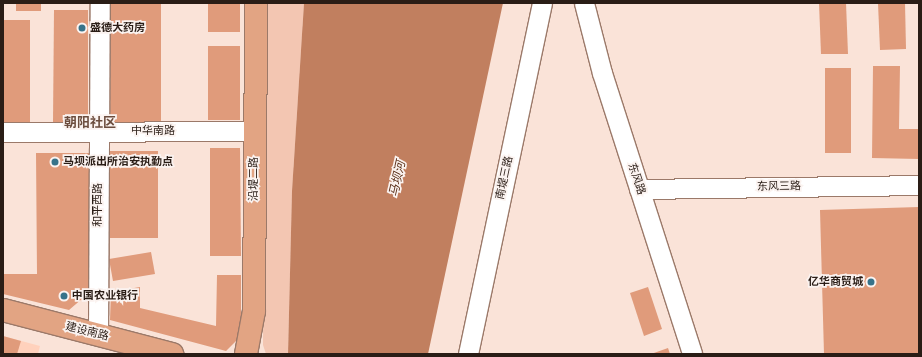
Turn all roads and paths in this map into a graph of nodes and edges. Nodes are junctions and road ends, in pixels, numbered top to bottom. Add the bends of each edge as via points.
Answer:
1 (100, 3) edge
2 (256, 3) edge
3 (542, 3) edge
4 (584, 3) edge
5 (255, 131) junction
6 (3, 132) edge
7 (98, 132) junction
8 (919, 185) edge
9 (639, 189) junction
10 (3, 310) edge
11 (3, 325) edge
12 (98, 334) junction
13 (113, 354) edge
14 (172, 354) edge
15 (246, 354) edge
16 (468, 354) edge
17 (692, 354) edge

1 - 7 street, 和平西路
2 - 5 main road, 沿堤二路
3 - 16 street, 南堤三路
4 - 9 street, 东风路 via 602,73
5 - 7 street, 中华南路
5 - 15 main road, 沿堤二路 via 254,311
6 - 7 street, 中华南路
7 - 12 street, 和平西路
8 - 9 street, 东风三路
9 - 17 street, 东风路
10 - 12 main road, 建设南路
11 - 13 main road, 建设南路
12 - 14 main road, 建设南路

